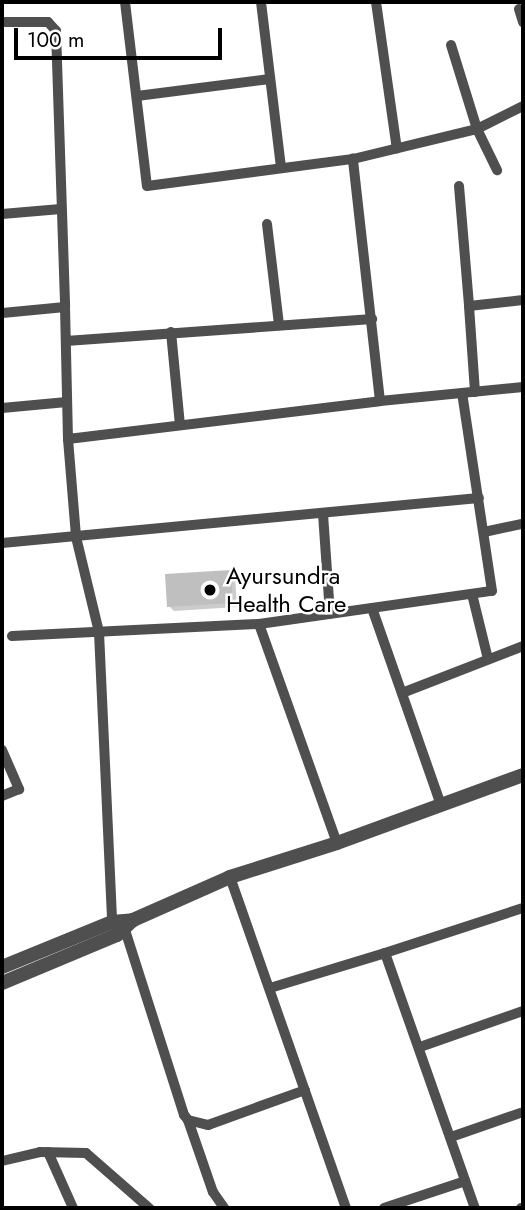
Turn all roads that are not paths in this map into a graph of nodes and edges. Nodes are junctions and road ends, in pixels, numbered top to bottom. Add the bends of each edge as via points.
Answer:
1 (125, 2) edge
2 (261, 2) edge
3 (376, 2) edge
4 (519, 9) dead end
5 (2, 22) edge
6 (523, 22) edge
7 (451, 45) dead end
8 (270, 79) junction
9 (136, 96) junction
10 (523, 106) edge
11 (477, 129) junction
12 (397, 149) junction
13 (352, 159) junction
14 (281, 168) junction
15 (497, 170) dead end
16 (459, 186) dead end
17 (61, 209) junction
18 (2, 214) edge
19 (267, 224) dead end
20 (523, 300) edge
21 (469, 306) junction
22 (65, 307) junction
23 (2, 313) edge
24 (372, 319) junction
25 (279, 325) junction
26 (171, 332) junction
27 (66, 341) junction
28 (523, 387) edge
29 (475, 392) junction
30 (462, 393) junction
31 (67, 401) junction
32 (380, 401) junction
33 (2, 408) edge
34 (180, 425) junction
35 (68, 439) junction
36 (479, 498) junction
37 (323, 514) junction
38 (523, 524) edge
39 (484, 532) junction
40 (75, 537) junction
41 (2, 543) edge
42 (471, 594) junction
43 (372, 608) junction
44 (330, 614) junction
45 (259, 624) junction
46 (99, 632) junction
47 (12, 636) dead end
48 (523, 646) edge
49 (488, 659) junction
50 (401, 693) junction
51 (2, 750) edge
52 (523, 775) edge
53 (2, 796) edge
54 (441, 805) junction
55 (337, 843) junction
56 (230, 877) junction
57 (523, 908) edge
58 (123, 924) junction
59 (385, 953) junction
60 (2, 967) edge
61 (2, 983) edge
62 (270, 988) junction
63 (523, 1010) edge
64 (420, 1048) junction
65 (304, 1090) junction
66 (523, 1112) edge
67 (188, 1120) junction
68 (451, 1137) junction
69 (48, 1152) junction
70 (2, 1161) edge
71 (465, 1181) junction
72 (73, 1208) edge
73 (149, 1208) edge
74 (224, 1208) edge
75 (346, 1208) edge
76 (384, 1208) edge
77 (475, 1208) edge

1 - 9 street
2 - 8 street
3 - 12 street
4 - 6 street
5 - 17 street via 48,22 55,32
7 - 11 street
8 - 9 street
8 - 14 street
9 - 14 street via 147,186
10 - 11 street
11 - 12 street
11 - 15 street
12 - 13 street
13 - 14 street
13 - 24 street
16 - 21 street
17 - 18 street
17 - 22 street
19 - 25 street
20 - 21 street
21 - 29 street
22 - 23 street
22 - 27 street
24 - 25 street
24 - 32 street
25 - 26 street
26 - 27 street
26 - 34 street
27 - 31 street
28 - 29 street
29 - 30 street
30 - 32 street
30 - 36 street
31 - 33 street
31 - 35 street
32 - 34 street
34 - 35 street
35 - 40 street
36 - 37 street
36 - 39 street
37 - 40 street
37 - 44 street
38 - 39 street
39 - 42 street via 492,591
40 - 41 street
40 - 46 street
42 - 43 street
42 - 49 street
43 - 44 street
43 - 50 street
44 - 45 street
45 - 46 street
45 - 55 street
46 - 47 street
46 - 58 street
48 - 49 street
49 - 50 street
50 - 54 street
51 - 53 street via 19,789
52 - 54 street
54 - 55 street
55 - 56 street
56 - 58 street
56 - 62 street
57 - 59 street
58 - 60 street
58 - 61 street
58 - 67 street
59 - 62 street
59 - 64 street
62 - 65 street
63 - 64 street
64 - 68 street
65 - 67 street via 208,1125
65 - 75 street
66 - 68 street
67 - 74 street via 213,1192
68 - 71 street
69 - 70 street
69 - 72 street
69 - 73 street via 86,1153
71 - 76 street
71 - 77 street

